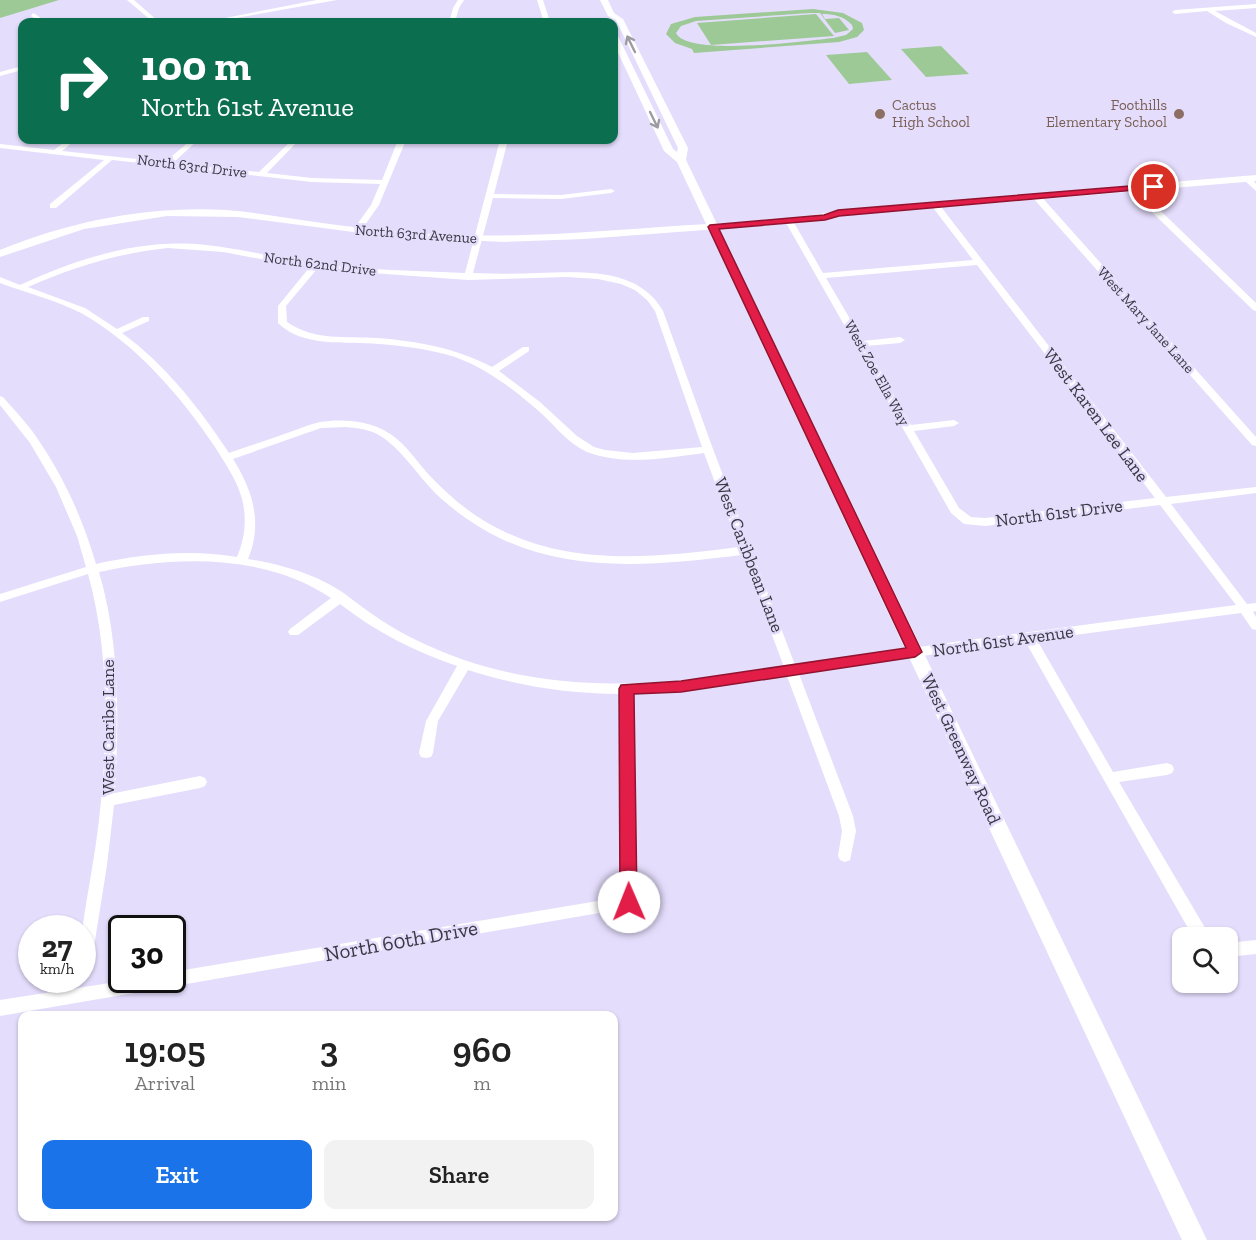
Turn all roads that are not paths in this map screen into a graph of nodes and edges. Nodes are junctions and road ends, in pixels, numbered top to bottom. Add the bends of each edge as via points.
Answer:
1 (130, 0) edge
2 (334, 0) edge
3 (461, 0) edge
4 (540, 0) edge
5 (604, 0) edge
6 (1256, 6) edge
7 (1209, 10) junction
8 (1175, 12) dead end
9 (33, 15) dead end
10 (38, 18) edge
11 (151, 18) edge
12 (229, 18) edge
13 (453, 18) edge
14 (547, 18) edge
15 (609, 18) edge
16 (618, 19) edge
17 (1256, 35) edge
18 (618, 44) edge
19 (18, 69) edge
20 (0, 74) edge
21 (633, 76) junction
22 (647, 77) junction
23 (66, 144) edge
24 (190, 144) edge
25 (292, 144) edge
26 (400, 144) edge
27 (503, 144) edge
28 (0, 146) edge
29 (11, 146) junction
30 (57, 151) junction
31 (0, 155) edge
32 (112, 157) junction
33 (681, 160) junction
34 (167, 164) junction
35 (261, 174) junction
36 (1252, 178) edge
37 (385, 182) junction
38 (1132, 188) junction
39 (1256, 189) edge
40 (611, 191) dead end
41 (490, 196) junction
42 (1036, 196) junction
43 (935, 205) junction
44 (53, 206) dead end
45 (838, 213) junction
46 (789, 221) junction
47 (711, 223) junction
48 (360, 227) junction
49 (478, 235) junction
50 (0, 246) edge
51 (0, 254) edge
52 (979, 262) junction
53 (315, 266) junction
54 (823, 276) junction
55 (468, 277) junction
56 (0, 280) edge
57 (630, 281) joint
58 (20, 288) junction
59 (1256, 308) edge
60 (146, 319) dead end
61 (115, 333) junction
62 (900, 340) dead end
63 (861, 344) junction
64 (526, 350) dead end
65 (493, 371) junction
66 (0, 399) edge
67 (954, 423) dead end
68 (909, 428) junction
69 (1256, 443) edge
70 (708, 449) junction
71 (226, 458) junction
72 (1256, 490) edge
73 (1161, 500) junction
74 (969, 521) joint
75 (747, 550) junction
76 (241, 561) junction
77 (94, 569) junction
78 (341, 597) junction
79 (0, 598) edge
80 (1250, 608) edge
81 (1256, 626) edge
82 (294, 632) dead end
83 (1029, 637) junction
84 (915, 652) junction
85 (465, 664) junction
86 (793, 669) junction
87 (626, 689) junction
88 (426, 753) dead end
89 (1167, 769) dead end
90 (1110, 777) junction
91 (200, 782) dead end
92 (108, 800) junction
93 (845, 856) dead end
94 (91, 915) edge
95 (1196, 927) edge
96 (1256, 947) edge
97 (1238, 949) edge
98 (186, 977) edge
99 (57, 993) edge
100 (0, 1008) edge
101 (1195, 1240) edge

1 - 11 street
2 - 12 street
3 - 13 street
4 - 14 street
5 - 15 main road, West Greenway Road
6 - 7 street
7 - 8 street
7 - 17 street
9 - 10 street
22 -> 16 main road, West Greenway Road
18 - 21 main road, West Greenway Road
19 - 20 street
21 - 22 main road
21 -> 33 main road, West Greenway Road via 669,151
22 - 33 main road, West Greenway Road via 682,148
23 - 30 street
24 - 34 street
25 - 35 street
26 - 37 street
27 - 41 street
28 - 29 street, North 63rd Drive
29 - 30 street, North 63rd Drive
29 - 31 street
30 - 32 street, North 63rd Drive
32 - 34 street, North 63rd Drive
32 - 44 street
33 - 47 main road, West Greenway Road
34 - 35 street, North 63rd Drive
35 - 37 street, North 63rd Drive
36 - 38 street, North 63rd Avenue
36 - 39 street
37 - 48 street
38 - 42 street, North 63rd Avenue
38 - 59 street
40 - 41 street via 568,197
41 - 49 street
42 - 43 street, North 63rd Avenue
42 - 69 street, West Mary Jane Lane
43 - 45 street, North 63rd Avenue
43 - 52 street, West Karen Lee Lane
45 - 46 street, North 63rd Avenue
45 - 47 street, North 63rd Avenue via 821,210
46 - 47 street, North 63rd Avenue
46 - 54 street, West Zoe Ella Way
47 - 49 street, North 63rd Avenue via 596,236
47 - 84 main road, West Greenway Road
48 - 49 street, North 63rd Avenue
48 - 50 street, North 63rd Avenue via 247,207 168,206 76,221
48 - 51 street, North 63rd Avenue via 236,213 164,213 80,226
49 - 55 street
52 - 54 street
52 - 73 street, West Karen Lee Lane
53 - 55 street, North 62nd Drive
53 - 58 street, North 62nd Drive via 208,248 135,248 52,272
53 - 65 street via 280,312 283,323 295,332 442,351
54 - 63 street, West Zoe Ella Way
55 - 57 street, North 62nd Drive via 580,275
56 - 58 street
57 - 70 street, West Caribbean Lane via 659,311
58 - 61 street via 82,310
60 - 61 street
61 - 71 street via 172,385
62 - 63 street
63 - 68 street, West Zoe Ella Way
64 - 65 street
65 - 70 street via 521,390 588,449 621,456
66 - 77 street, West Caribe Lane via 24,425 57,475 76,515
67 - 68 street
68 - 74 street, West Zoe Ella Way via 956,510
70 - 75 street, West Caribbean Lane
71 - 75 street via 320,425 373,428 389,435 441,493 482,525 534,549 594,561 630,562
71 - 76 street via 248,499 249,532
72 - 73 street, North 61st Drive
73 - 74 street, North 61st Drive
73 - 80 street, West Karen Lee Lane
75 - 86 street, West Caribbean Lane
76 - 77 street, North 61st Avenue via 178,557
76 - 78 street, North 61st Avenue via 312,581
77 - 79 street, North 61st Avenue
77 - 92 street, West Caribe Lane via 112,671
78 - 82 street
78 - 85 street, North 61st Avenue via 369,620 412,644
80 - 81 street, West Karen Lee Lane
80 - 83 street, North 61st Avenue
83 - 84 street, North 61st Avenue
83 - 90 street
84 - 86 street, North 61st Avenue
84 - 101 main road, West Greenway Road
85 - 87 street, North 61st Avenue via 536,682
85 - 88 street via 432,720
86 - 87 street, North 61st Avenue via 681,686
86 - 93 street, West Caribbean Lane via 846,816 849,831
87 - 98 street, North 60th Drive via 629,902
89 - 90 street
90 - 95 street
91 - 92 street
92 - 94 street, West Caribe Lane
96 - 97 street
99 - 100 street, North 60th Drive

